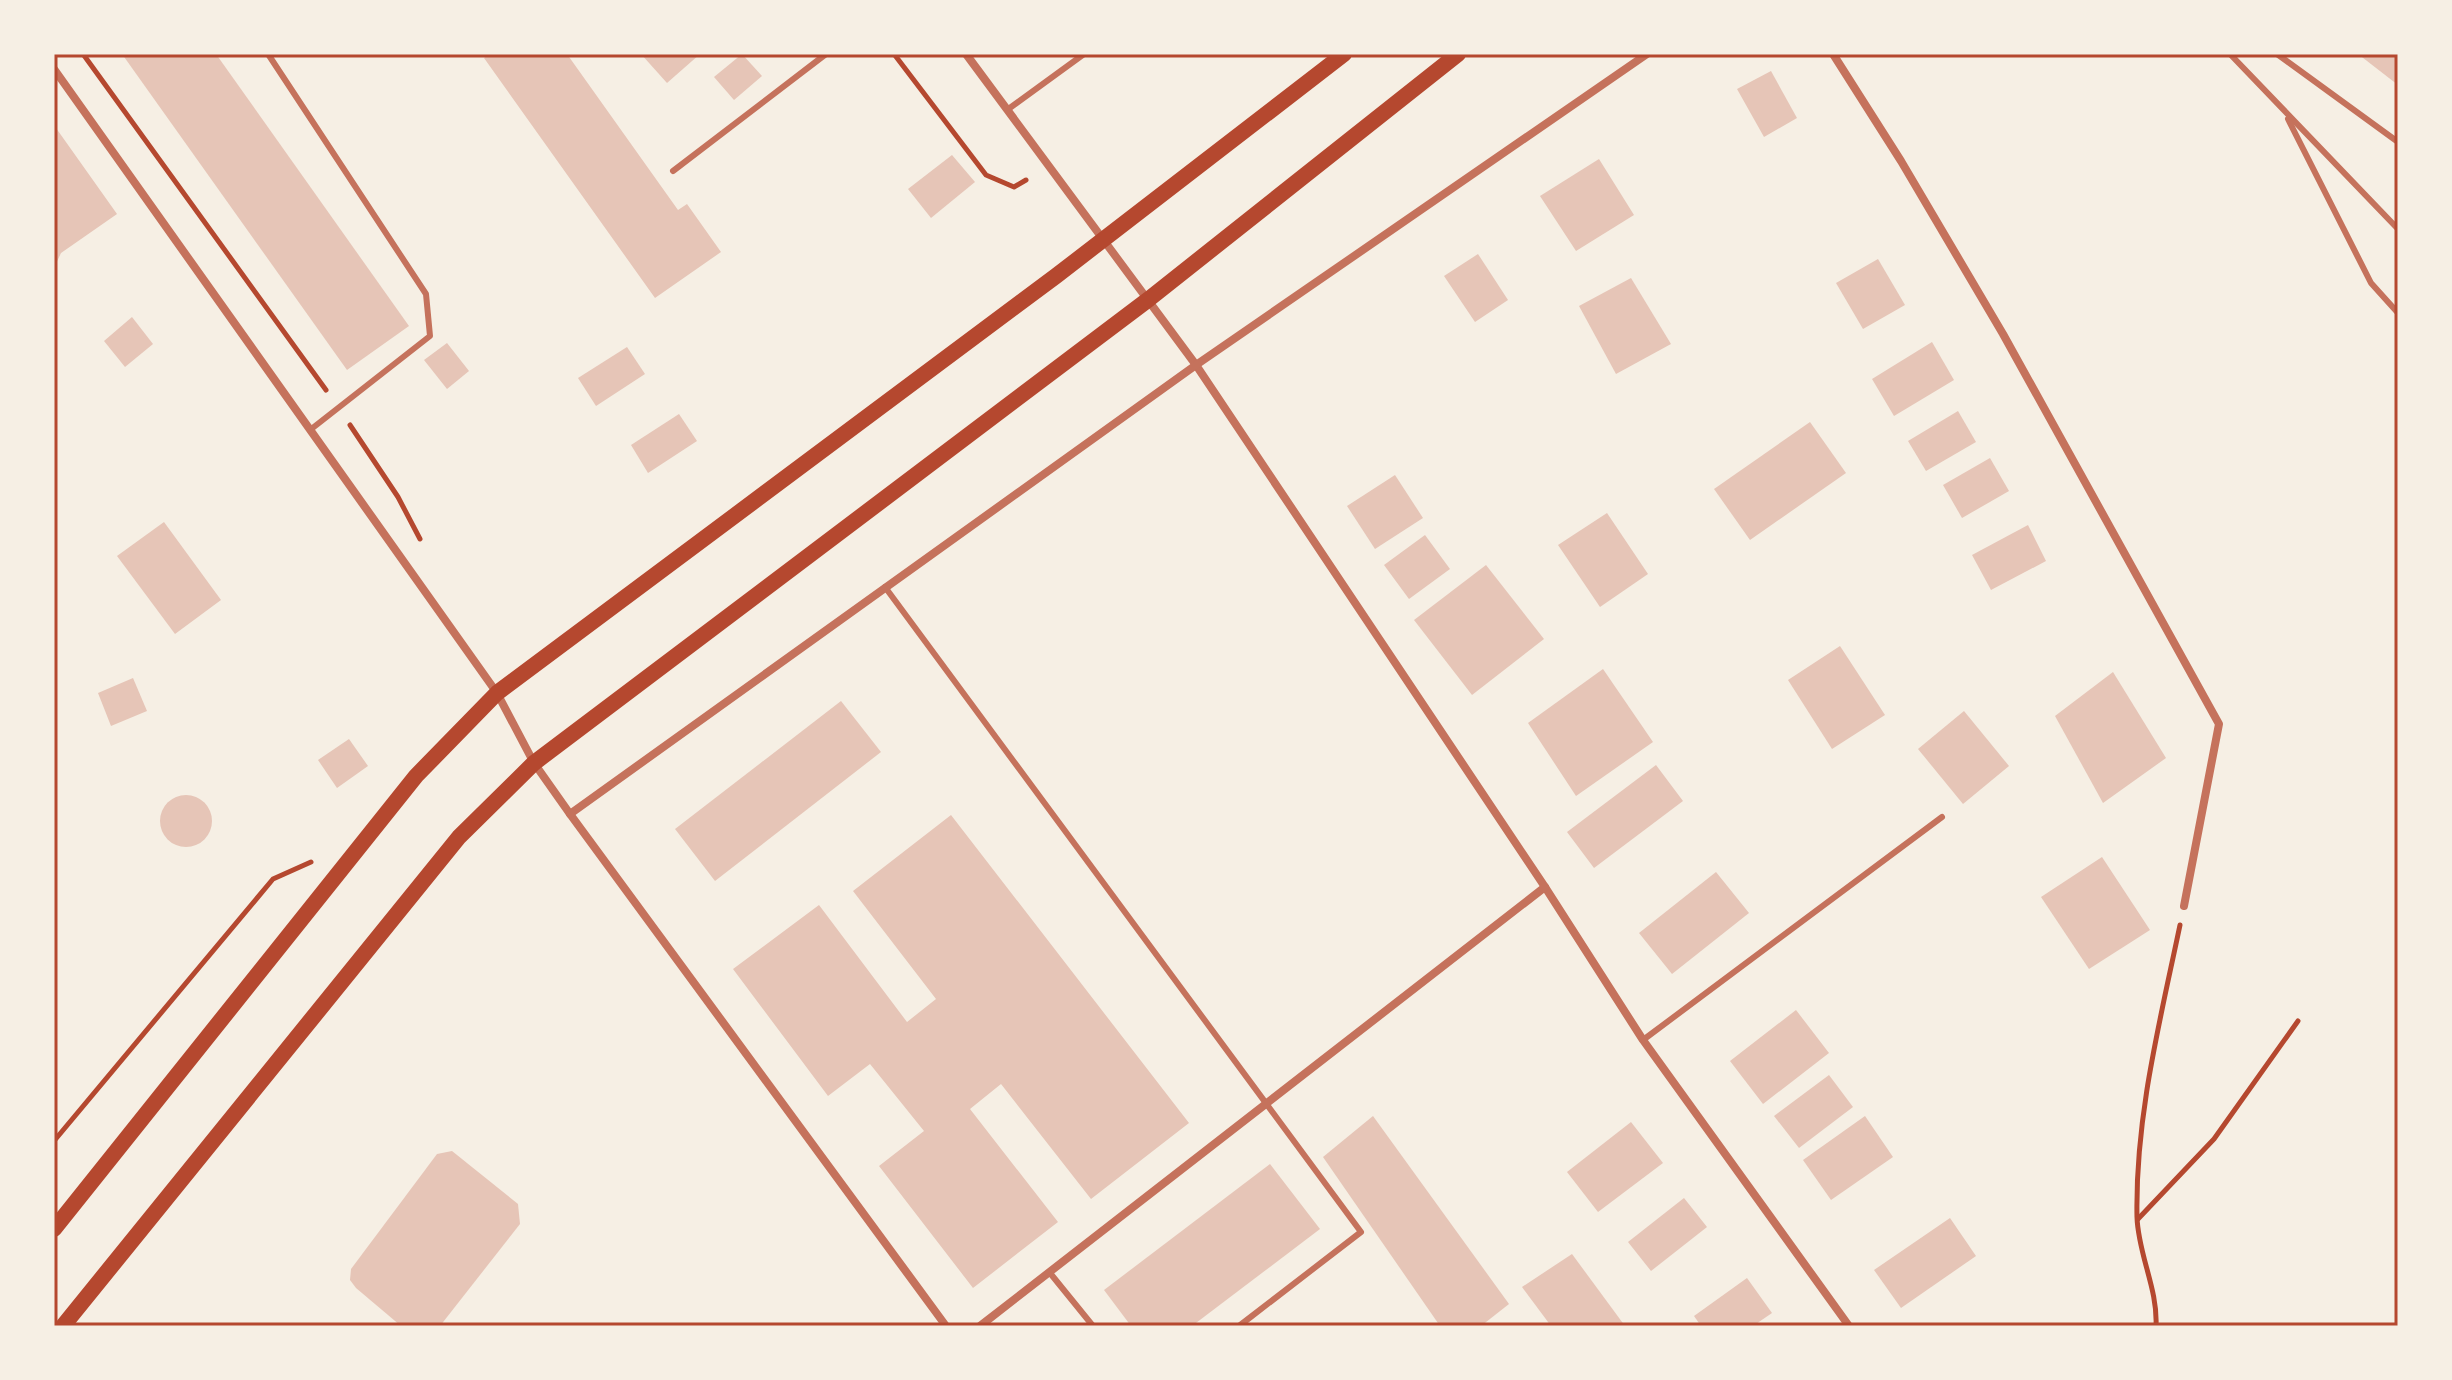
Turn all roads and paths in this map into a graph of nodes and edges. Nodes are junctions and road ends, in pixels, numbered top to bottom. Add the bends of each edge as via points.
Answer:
1 (83, 54) edge
2 (280, 54) edge
3 (826, 54) edge
4 (894, 54) edge
5 (966, 54) edge
6 (1084, 54) edge
7 (1344, 54) edge
8 (1458, 54) edge
9 (1647, 54) edge
10 (1833, 54) edge
11 (2230, 54) edge
12 (2277, 54) edge
13 (270, 57) edge
14 (54, 69) edge
15 (1007, 110) junction
16 (2286, 113) junction
17 (2398, 142) edge
18 (673, 171) dead end
19 (1026, 180) dead end
20 (2398, 229) edge
21 (1101, 240) junction
22 (1149, 299) junction
23 (2398, 313) edge
24 (1196, 365) junction
25 (339, 408) junction
26 (310, 430) junction
27 (425, 549) dead end
28 (885, 587) junction
29 (497, 693) junction
30 (534, 763) junction
31 (570, 814) junction
32 (1942, 817) dead end
33 (322, 858) dead end
34 (1545, 887) junction
35 (2184, 906) joint
36 (2298, 1021) dead end
37 (1643, 1040) junction
38 (1266, 1101) junction
39 (54, 1141) edge
40 (2137, 1220) junction
41 (54, 1229) edge
42 (1050, 1273) junction
43 (63, 1326) edge
44 (946, 1326) edge
45 (980, 1326) edge
46 (1093, 1326) edge
47 (1239, 1326) edge
48 (1849, 1326) edge
49 (2156, 1326) edge

1 - 25 path
2 - 13 lane
3 - 18 lane
4 - 19 path via 986,175 1014,187
5 - 15 street
6 - 15 lane
7 - 21 main road
8 - 22 main road
9 - 24 street
10 - 35 street via 2003,334 2219,724
11 - 16 lane
12 - 17 lane
13 - 25 lane via 426,294 430,336
14 - 26 street
15 - 21 street
16 - 20 lane
16 - 23 lane via 2371,283
21 - 22 street
21 - 29 main road
22 - 24 street
22 - 30 main road
24 - 28 street
24 - 34 street
25 - 26 lane
25 - 27 path via 398,497
26 - 29 street
28 - 31 street
28 - 38 lane
29 - 30 street
29 - 41 main road via 416,776
30 - 31 street
30 - 43 main road via 459,837
31 - 44 street
32 - 37 lane
33 - 39 path via 273,879
34 - 37 street
34 - 38 street
35 - 40 path via 2145,1094
36 - 40 path via 2214,1139
37 - 48 street
38 - 42 street
38 - 47 lane via 1361,1232
40 - 49 path via 2157,1308
42 - 45 street
42 - 46 lane

